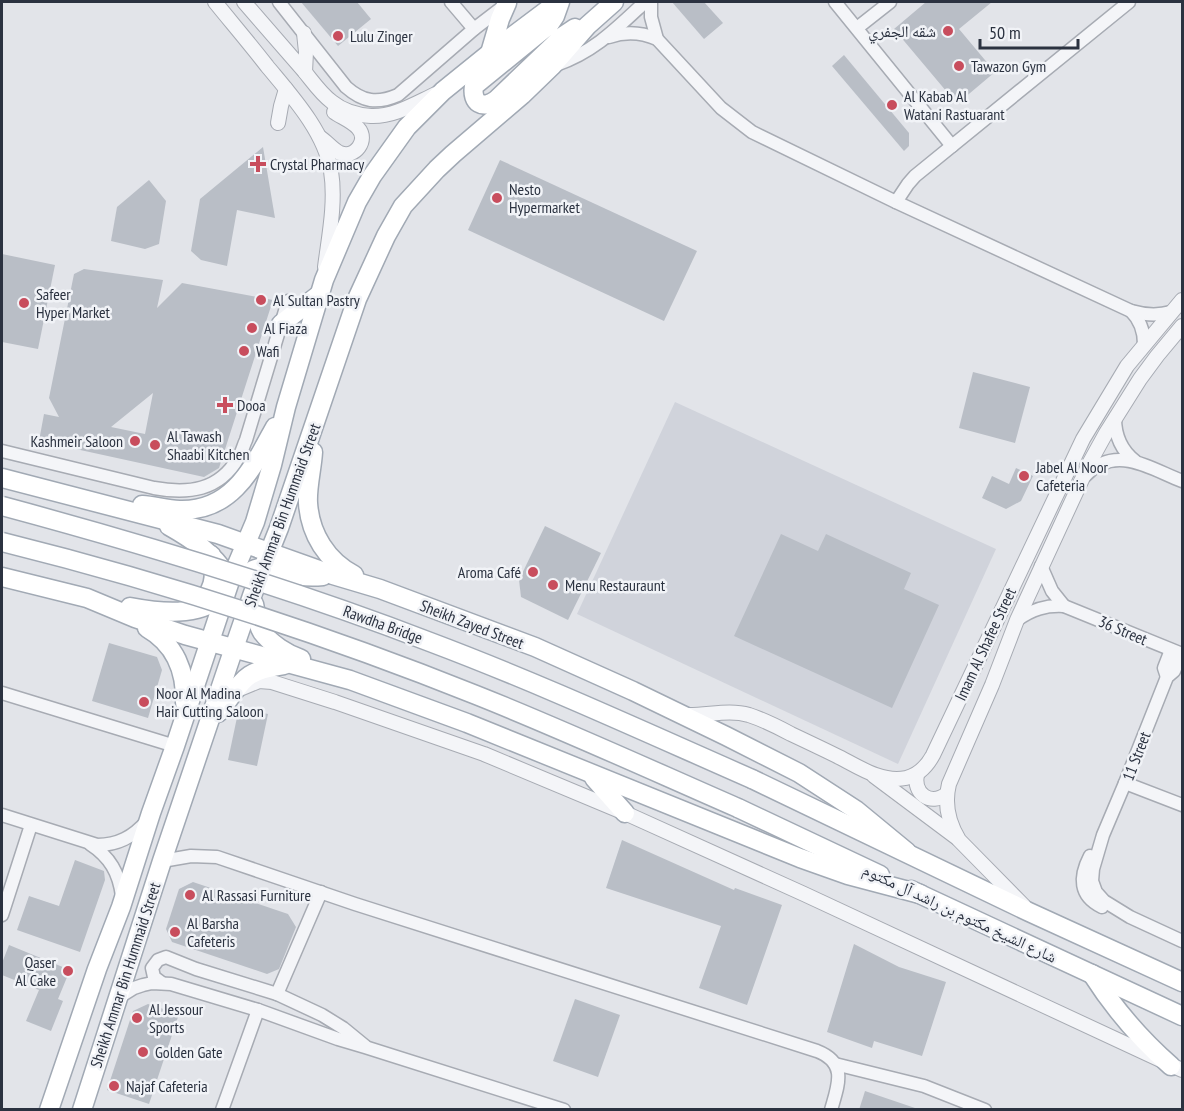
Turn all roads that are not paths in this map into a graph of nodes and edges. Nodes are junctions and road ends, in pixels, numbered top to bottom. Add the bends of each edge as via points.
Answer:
1 (215, 2) edge
2 (244, 2) edge
3 (279, 2) edge
4 (451, 2) edge
5 (508, 2) edge
6 (559, 2) edge
7 (614, 2) edge
8 (645, 2) edge
9 (651, 2) edge
10 (835, 2) edge
11 (890, 2) edge
12 (1129, 2) edge
13 (587, 26) junction
14 (857, 28) junction
15 (474, 29) junction
16 (304, 33) junction
17 (657, 39) junction
18 (602, 41) junction
19 (279, 44) junction
20 (490, 53) junction
21 (552, 66) junction
22 (305, 72) junction
23 (286, 89) junction
24 (443, 91) junction
25 (278, 123) dead end
26 (318, 134) junction
27 (952, 146) junction
28 (896, 202) junction
29 (322, 287) junction
30 (1182, 300) edge
31 (288, 302) dead end
32 (1131, 310) junction
33 (1171, 312) junction
34 (281, 324) junction
35 (1182, 326) edge
36 (1144, 344) junction
37 (286, 407) junction
38 (1115, 418) junction
39 (314, 426) junction
40 (2, 451) edge
41 (1136, 462) junction
42 (2, 478) edge
43 (1083, 478) junction
44 (1182, 481) edge
45 (80, 498) junction
46 (2, 506) edge
47 (151, 518) junction
48 (2, 542) edge
49 (211, 554) junction
50 (257, 556) junction
51 (1041, 566) junction
52 (286, 572) junction
53 (333, 575) junction
54 (2, 577) edge
55 (36, 586) junction
56 (229, 588) junction
57 (380, 589) junction
58 (87, 598) junction
59 (254, 599) junction
60 (1064, 606) junction
61 (192, 611) junction
62 (1017, 620) junction
63 (241, 626) junction
64 (209, 641) junction
65 (234, 648) junction
66 (1178, 653) edge
67 (292, 664) junction
68 (350, 680) junction
69 (2, 693) edge
70 (225, 704) junction
71 (680, 714) junction
72 (184, 717) junction
73 (209, 724) junction
74 (175, 746) junction
75 (869, 773) junction
76 (591, 774) junction
77 (917, 774) junction
78 (752, 779) joint
79 (1125, 783) junction
80 (947, 794) junction
81 (1182, 805) edge
82 (738, 808) joint
83 (151, 813) junction
84 (625, 813) junction
85 (2, 815) edge
86 (31, 825) junction
87 (959, 840) junction
88 (89, 844) junction
89 (907, 852) junction
90 (162, 861) junction
91 (321, 892) junction
92 (920, 894) junction
93 (121, 906) junction
94 (1029, 912) junction
95 (2, 915) edge
96 (1182, 941) edge
97 (1092, 974) junction
98 (1182, 982) edge
99 (162, 983) junction
100 (277, 994) junction
101 (118, 998) junction
102 (258, 1011) junction
103 (1182, 1016) edge
104 (365, 1047) junction
105 (835, 1064) junction
106 (1177, 1068) edge
107 (49, 1110) edge
108 (82, 1110) edge
109 (222, 1110) edge
110 (564, 1110) edge
111 (831, 1110) edge
112 (985, 1110) edge

1 - 23 street
2 - 19 street
3 - 16 street
4 - 15 street
5 - 15 street
5 - 20 main road
6 - 13 main road via 549,25 474,86 476,101 490,105 563,36
6 - 20 main road, Sheikh Ammar Bin Hummaid Street
7 - 13 main road, Sheikh Ammar Bin Hummaid Street
8 - 18 street
9 - 17 street
10 - 14 street
11 - 14 street
12 - 27 street
13 - 21 main road, Sheikh Ammar Bin Hummaid Street
14 - 27 street
15 - 16 street via 398,95 376,101 346,87
16 - 22 street
17 - 18 street via 629,32
17 - 28 street via 741,124
18 - 21 street
19 - 22 street
19 - 26 street via 317,99 357,126 362,140 354,152 347,154 334,149
20 - 24 main road, Sheikh Ammar Bin Hummaid Street
21 - 39 main road, Sheikh Ammar Bin Hummaid Street via 453,153 403,206 357,299
22 - 24 street via 332,102 345,110 372,116 387,115
23 - 25 street
23 - 26 street
24 - 29 main road, Sheikh Ammar Bin Hummaid Street via 407,127 372,176
26 - 29 street via 331,168 333,186
27 - 28 street via 915,176
28 - 32 street
29 - 34 main road
29 - 37 main road, Sheikh Ammar Bin Hummaid Street
30 - 33 street, Imam Al Shafee Street
31 - 34 street
32 - 33 street via 1147,315
32 - 36 street via 1143,329
33 - 36 street, Imam Al Shafee Street
34 - 40 street via 239,458 212,484 194,491 174,492
35 - 38 street, Imam Al Shafee Street
36 - 77 street, Imam Al Shafee Street via 1083,439 933,755
37 - 45 main road via 242,482 220,501 179,510
37 - 50 main road, Sheikh Ammar Bin Hummaid Street via 255,522
38 - 41 street via 1121,445
38 - 43 street, Imam Al Shafee Street
39 - 50 main road, Sheikh Ammar Bin Hummaid Street via 279,528
39 - 57 main road via 308,502 316,536 349,573
41 - 43 street via 1120,459 1101,463
41 - 44 street
42 - 45 main road, Sheikh Zayed Street
43 - 51 street, Imam Al Shafee Street
45 - 47 main road, Sheikh Zayed Street
46 - 78 main road, Rawdha Bridge, bridge via 192,560 365,617 544,687
47 - 49 main road
47 - 50 main road, Sheikh Zayed Street via 198,528
48 - 82 main road, Rawdha Bridge, bridge via 160,585 365,652 522,714
49 - 56 main road
49 - 61 main road via 213,583 207,597
50 - 52 main road
50 - 53 main road, Sheikh Zayed Street
50 - 56 main road, Sheikh Ammar Bin Hummaid Street
50 - 56 main road
50 - 59 main road, Sheikh Ammar Bin Hummaid Street
51 - 60 street
51 - 62 street, Imam Al Shafee Street
52 - 53 main road via 309,577
52 - 59 main road via 274,573 264,580
53 - 57 main road, Sheikh Zayed Street
54 - 55 main road
55 - 58 main road
55 - 72 main road via 147,628 164,639 176,657 184,683
56 - 61 main road via 207,607
56 - 63 main road via 240,611
56 - 64 main road, Sheikh Ammar Bin Hummaid Street
57 - 71 main road, Sheikh Zayed Street via 535,647
58 - 61 main road via 150,611
58 - 64 main road via 159,627
59 - 63 main road, Sheikh Ammar Bin Hummaid Street
59 - 68 main road via 258,624 281,649
60 - 62 street via 1043,607
60 - 66 street, 36 Street
62 - 80 street, Imam Al Shafee Street
63 - 65 main road, Sheikh Ammar Bin Hummaid Street
64 - 65 main road
64 - 72 main road, Sheikh Ammar Bin Hummaid Street
65 - 67 main road
65 - 73 main road, Sheikh Ammar Bin Hummaid Street
66 - 79 street, 11 Street via 1164,668 1167,677
67 - 68 main road
67 - 70 main road via 254,672 239,684
68 - 76 main road
69 - 74 street
70 - 73 main road
70 - 84 street via 244,686 272,682 484,754
71 - 75 street via 749,715
71 - 89 main road, Sheikh Zayed Street via 799,773 856,810
72 - 74 main road, Sheikh Ammar Bin Hummaid Street
73 - 90 main road, Sheikh Ammar Bin Hummaid Street
74 - 83 main road, Sheikh Ammar Bin Hummaid Street
75 - 77 street via 893,779
75 - 87 street
76 - 84 main road
76 - 92 main road via 824,867
77 - 80 street via 916,786 924,796 936,799
78 - 89 main road, شارع الشيخ مكتوم بن راشد آل مكتوم
79 - 81 street
79 - 96 street, 11 Street via 1083,872 1085,891 1098,905
80 - 87 street, Imam Al Shafee Street via 949,818
82 - 92 main road, شارع الشيخ مكتوم بن راشد آل مكتوم
83 - 88 street via 140,829 126,839 112,844
83 - 93 main road, Sheikh Ammar Bin Hummaid Street
84 - 106 street
85 - 86 street
86 - 88 street
86 - 95 street
87 - 94 street, Imam Al Shafee Street
88 - 93 street via 112,865 120,885
89 - 94 main road, شارع الشيخ مكتوم بن راشد آل مكتوم
90 - 91 street via 217,857
90 - 101 main road, Sheikh Ammar Bin Hummaid Street
91 - 100 street
91 - 105 street via 817,1051
92 - 97 main road, شارع الشيخ مكتوم بن راشد آل مكتوم
93 - 107 main road, Sheikh Ammar Bin Hummaid Street
94 - 98 main road, شارع الشيخ مكتوم بن راشد آل مكتوم
97 - 103 main road, شارع الشيخ مكتوم بن راشد آل مكتوم
97 - 106 main road via 1128,1024 1148,1046
99 - 100 street via 154,977 152,968 166,957
99 - 101 street via 134,988
99 - 102 street
100 - 104 street via 322,1015
101 - 108 main road, Sheikh Ammar Bin Hummaid Street
102 - 104 street
102 - 109 street
104 - 110 street
105 - 111 street via 840,1080
105 - 112 street via 924,1086

